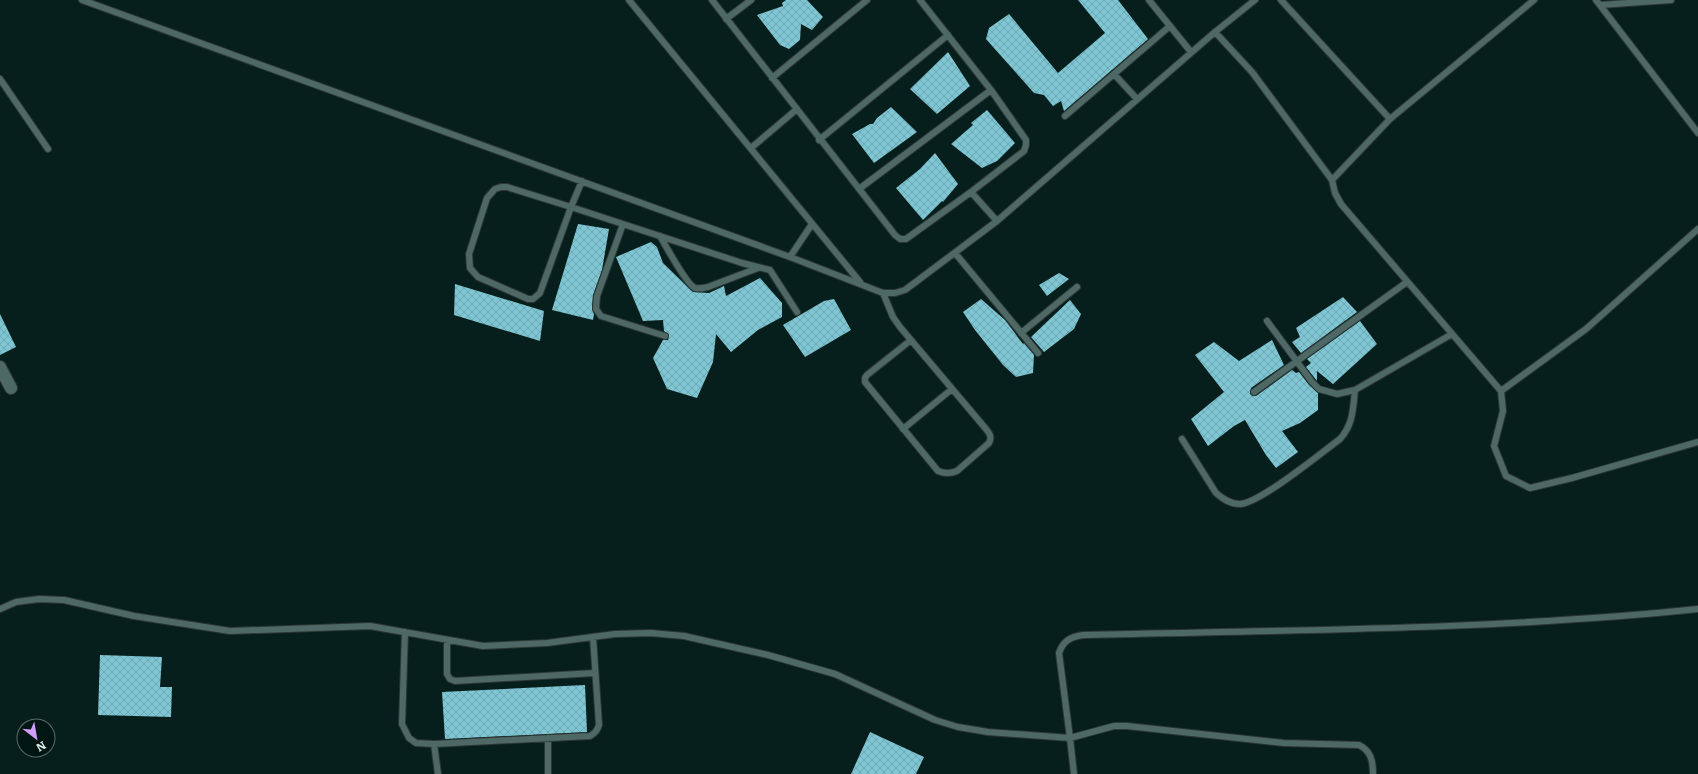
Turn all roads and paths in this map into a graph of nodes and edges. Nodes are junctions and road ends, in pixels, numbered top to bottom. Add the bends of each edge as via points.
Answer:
1 (82, 0) edge
2 (629, 0) edge
3 (712, 0) edge
4 (751, 0) edge
5 (867, 0) edge
6 (920, 0) edge
7 (1149, 0) edge
8 (1255, 0) edge
9 (1281, 0) edge
10 (1534, 0) edge
11 (1671, 0) edge
12 (1598, 2) edge
13 (726, 19) junction
14 (1170, 26) junction
15 (1215, 32) junction
16 (948, 36) junction
17 (1191, 52) junction
18 (1114, 74) junction
19 (772, 78) junction
20 (0, 79) edge
21 (991, 90) junction
22 (1137, 99) junction
23 (797, 109) junction
24 (1064, 116) dead end
25 (1390, 119) junction
26 (1698, 132) edge
27 (819, 140) junction
28 (750, 148) junction
29 (48, 149) dead end
30 (1332, 180) junction
31 (582, 181) junction
32 (859, 189) junction
33 (971, 192) junction
34 (571, 207) junction
35 (997, 221) junction
36 (623, 224) junction
37 (812, 224) junction
38 (1698, 229) edge
39 (660, 236) junction
40 (955, 253) junction
41 (790, 257) junction
42 (760, 267) junction
43 (1407, 282) junction
44 (861, 284) junction
45 (1077, 287) dead end
46 (883, 293) junction
47 (797, 312) dead end
48 (1267, 321) dead end
49 (1021, 333) junction
50 (1452, 334) junction
51 (665, 336) dead end
52 (910, 340) junction
53 (1038, 354) dead end
54 (1297, 362) junction
55 (0, 366) edge
56 (11, 388) dead end
57 (952, 389) junction
58 (1355, 390) junction
59 (1254, 392) dead end
60 (1501, 392) junction
61 (903, 429) junction
62 (1182, 439) dead end
63 (1698, 442) edge
64 (0, 609) edge
65 (1698, 609) edge
66 (405, 632) junction
67 (593, 636) junction
68 (447, 640) junction
69 (595, 673) junction
70 (548, 738) junction
71 (1070, 738) junction
72 (434, 744) junction
73 (437, 773) edge
74 (548, 774) edge
75 (1074, 774) edge
76 (1372, 774) edge

1 - 31 lane
2 - 28 lane
3 - 13 lane
4 - 13 lane
5 - 19 lane
6 - 16 lane
7 - 14 lane
8 - 15 lane
9 - 25 lane
10 - 25 lane
11 - 12 lane
12 - 26 lane
13 - 19 lane
14 - 17 lane
14 - 18 lane
15 - 17 lane
15 - 30 lane via 1252,72
16 - 21 lane
16 - 27 lane
17 - 22 lane
18 - 22 lane
18 - 24 lane
19 - 23 lane
20 - 29 lane
21 - 32 lane
21 - 33 lane via 1026,140 1026,145 1024,151
22 - 35 lane
23 - 27 lane
23 - 28 lane
25 - 30 lane
27 - 32 lane
28 - 37 lane
30 - 43 lane via 1341,204
31 - 34 lane
31 - 41 lane
32 - 33 lane via 900,239 906,239
33 - 35 lane
34 - 34 lane via 537,297 528,299 473,273 469,254 487,198 495,189 507,187
34 - 36 lane
35 - 40 lane
36 - 39 lane
36 - 51 lane via 598,296 596,309 601,316
37 - 41 lane
37 - 44 lane
38 - 60 lane via 1586,329
39 - 42 lane
39 - 42 lane via 687,280 696,288 708,287
40 - 46 lane via 905,290
40 - 49 lane
41 - 44 lane
42 - 47 lane via 773,273
43 - 50 lane
43 - 54 lane
44 - 46 lane
45 - 49 lane
46 - 52 lane via 893,317
48 - 54 lane
49 - 53 lane
50 - 58 lane
50 - 60 lane
52 - 57 lane
52 - 61 lane via 865,378 867,387
54 - 58 lane via 1319,389 1337,394
54 - 59 lane
55 - 56 street
57 - 61 lane
57 - 61 lane via 986,429 991,439 957,471 945,474 938,471
58 - 62 lane via 1351,422 1340,439 1253,501 1232,503 1216,493
60 - 63 lane via 1503,411 1494,446 1506,476 1530,488
64 - 66 lane via 16,602 39,599 64,600 134,616 230,631 370,626
65 - 71 lane via 1532,623 1074,636 1064,643 1059,653
66 - 68 lane
66 - 72 lane via 402,724 409,738 416,743
67 - 68 lane via 547,643 483,646
67 - 69 lane
67 - 71 lane via 651,633 684,636 768,655 835,674 935,720 958,727 988,732
68 - 69 lane via 447,674 455,681
69 - 70 lane via 598,730 590,736
70 - 72 lane
70 - 74 lane
71 - 75 lane
71 - 76 lane via 1098,729 1120,726 1284,743 1359,745 1367,749 1371,757
72 - 73 lane

